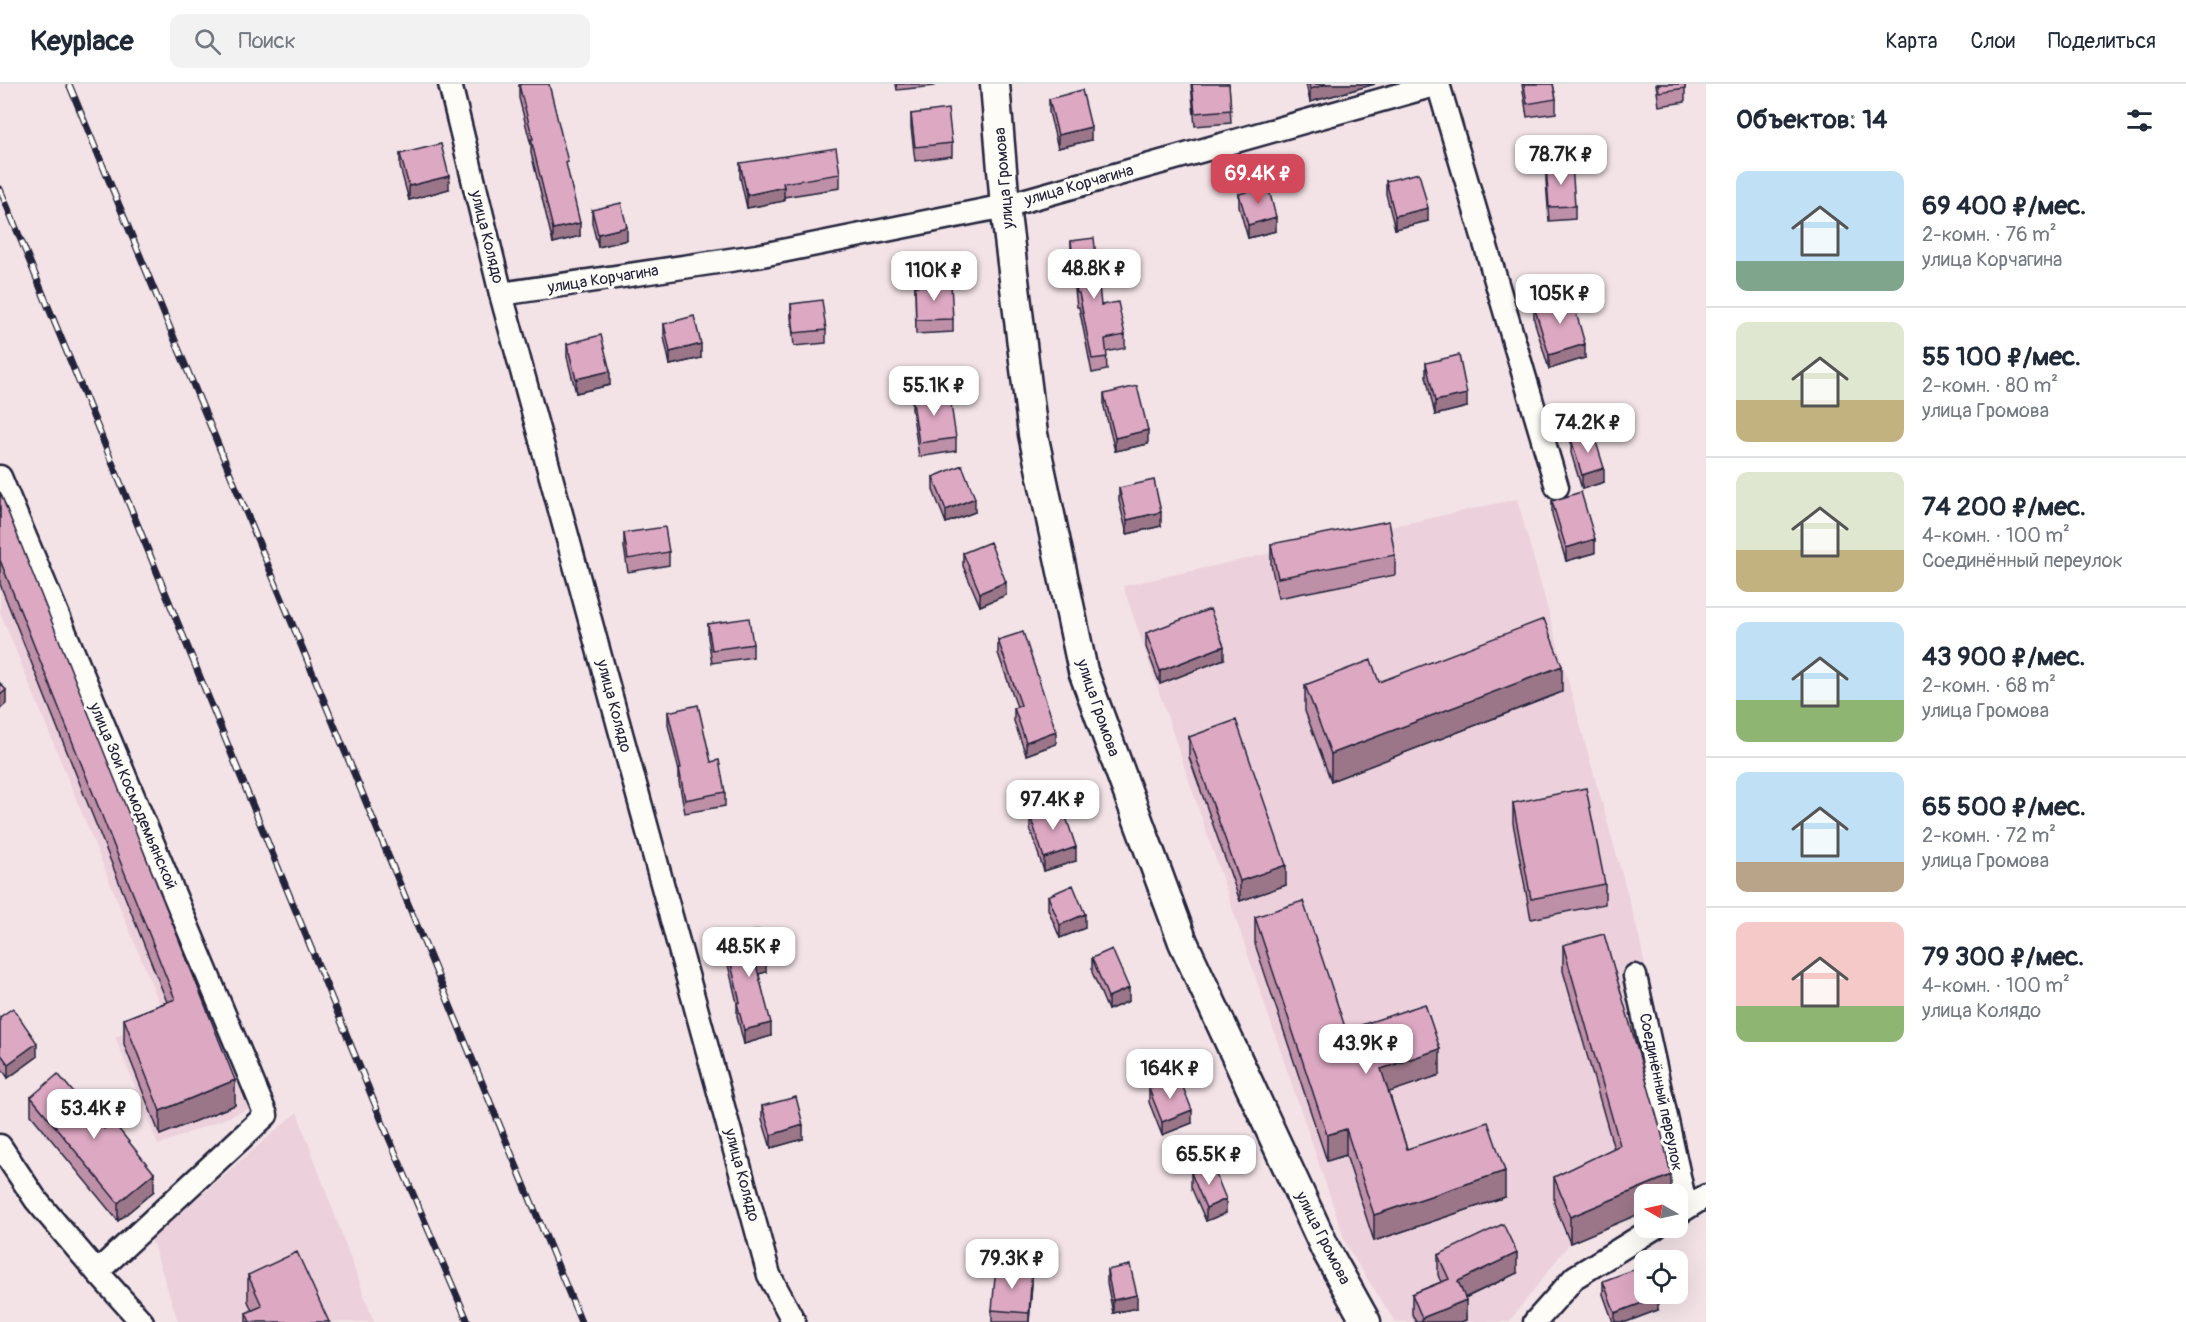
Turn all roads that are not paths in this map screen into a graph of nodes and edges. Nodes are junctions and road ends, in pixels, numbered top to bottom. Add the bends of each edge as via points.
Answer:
1 (450, 84) edge
2 (995, 84) edge
3 (1438, 84) edge
4 (1005, 206) junction
5 (501, 294) junction
6 (0, 477) edge
7 (1557, 487) dead end
8 (1635, 976) dead end
9 (0, 1146) edge
10 (1677, 1184) edge
11 (1706, 1196) edge
12 (1688, 1207) edge
13 (1638, 1238) edge
14 (97, 1272) junction
15 (142, 1322) edge
16 (794, 1322) edge
17 (1366, 1322) edge
18 (1534, 1322) edge

1 - 5 street, улица Колядо
2 - 4 street, улица Громова
3 - 4 street, улица Корчагина
3 - 7 street
4 - 5 street, улица Корчагина via 757,256
4 - 17 street, улица Громова via 1033,434 1083,671 1183,942 1326,1250
5 - 16 street, улица Колядо via 769,1275
6 - 14 street, улица Зои Космодемьянской via 266,1115
8 - 10 street, Соединённый переулок
9 - 14 street via 36,1200
11 - 12 street
13 - 18 street via 1575,1277
14 - 15 street

